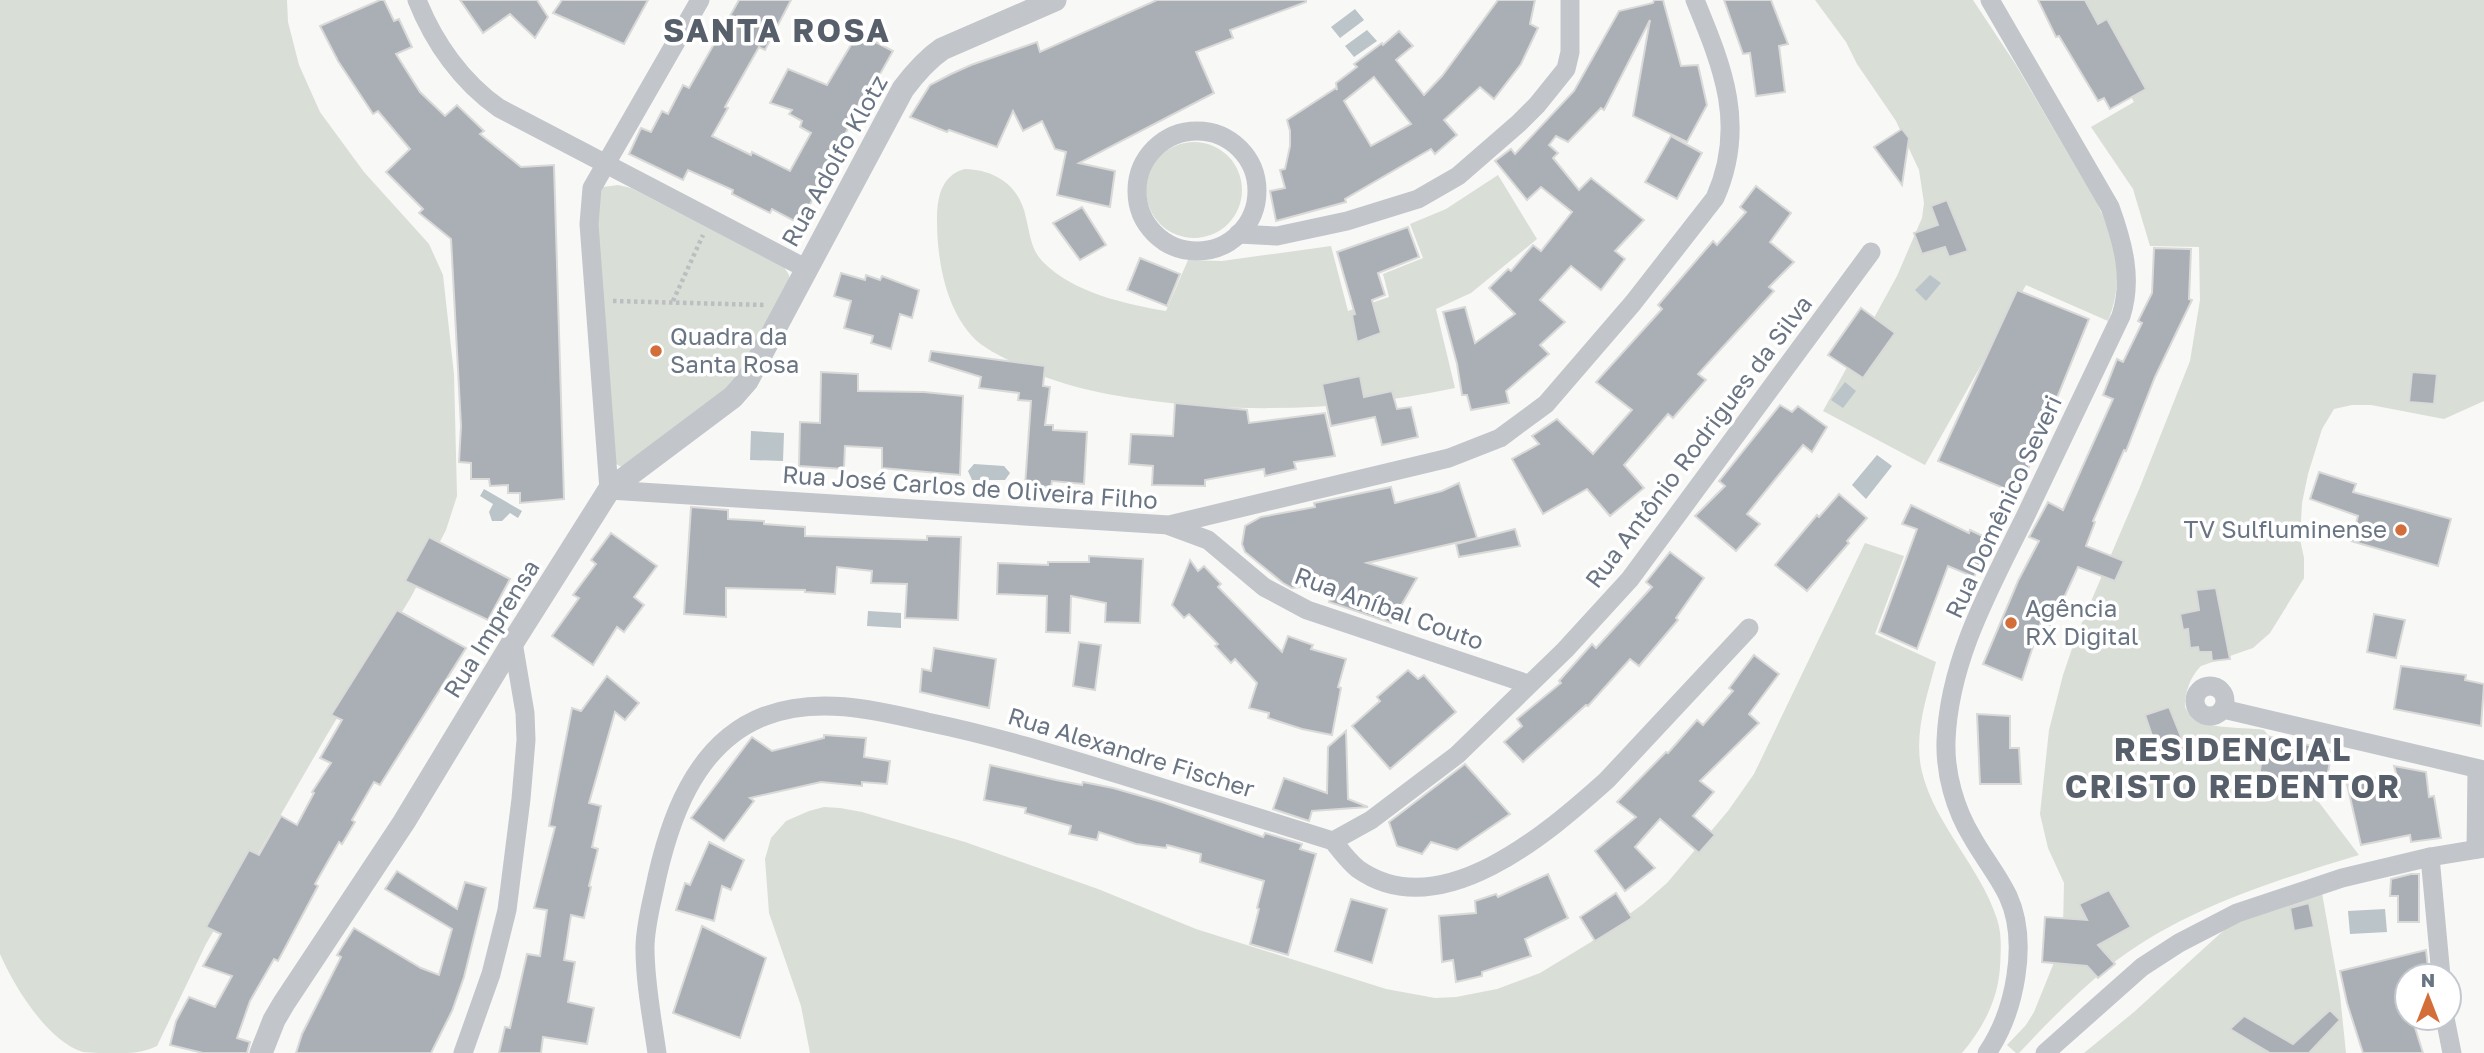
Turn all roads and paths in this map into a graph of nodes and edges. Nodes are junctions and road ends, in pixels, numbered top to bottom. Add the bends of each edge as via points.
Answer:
1 (418, 0) edge
2 (700, 0) edge
3 (1055, 0) edge
4 (1570, 0) edge
5 (1695, 0) edge
6 (1990, 0) edge
7 (604, 164) junction
8 (692, 228) dead end
9 (704, 234) junction
10 (1238, 234) junction
11 (715, 239) dead end
12 (1871, 252) dead end
13 (807, 269) junction
14 (608, 292) dead end
15 (673, 301) junction
16 (763, 315) dead end
17 (610, 490) junction
18 (1169, 525) junction
19 (1749, 628) dead end
20 (513, 642) junction
21 (1528, 684) junction
22 (2223, 709) dead end
23 (2481, 770) edge
24 (1333, 841) junction
25 (2480, 848) edge
26 (2430, 857) junction
27 (2440, 962) edge
28 (2448, 1032) edge
29 (261, 1053) edge
30 (463, 1053) edge
31 (657, 1053) edge
32 (1987, 1053) edge
33 (2045, 1053) edge
34 (2452, 1053) edge

1 - 7 street via 457,71 484,97
2 - 7 street
3 - 13 street, Rua Adolfo Klotz via 928,58 903,89
4 - 10 street via 1566,69 1528,114 1458,176 1418,199 1347,221 1277,236
5 - 18 street, Rua José Carlos de Oliveira Filho via 1729,99 1731,139 1722,181 1714,198 1633,303 1545,404 1500,438 1449,458
6 - 32 street, Rua Domênico Severi via 2110,208 2128,278 2121,316 1992,586 1951,694 1946,743 1952,792 1971,837 2008,896 2016,925 2017,964 2010,1003
7 - 13 street
7 - 17 street via 592,188 589,223
8 - 9 path
9 - 11 path
9 - 15 path
10 - 10 street via 1251,215 1257,192 1253,169 1240,150 1221,136 1199,131 1176,135 1156,147 1137,184 1139,205 1153,232 1180,248 1200,250 1220,246
12 - 21 street, Rua Antônio Rodrigues da Silva via 1648,558
13 - 17 street, Rua Imprensa via 747,381 733,397
14 - 15 path via 609,301
15 - 16 path via 768,305
17 - 18 street, Rua José Carlos de Oliveira Filho
17 - 20 street, Rua Imprensa
18 - 21 street, Rua Aníbal Couto via 1208,540 1264,587 1307,610
19 - 24 street via 1583,802 1508,856 1467,878 1425,886 1379,879 1357,868
20 - 29 street, Rua Imprensa via 404,822 284,1003
20 - 30 street via 526,740 507,910 491,974
21 - 24 street, Rua Antônio Rodrigues da Silva via 1457,755 1371,820
22 - 23 street
23 - 25 street
24 - 31 street, Rua Alexandre Fischer via 970,731 841,706 793,708 766,716 739,729 705,761 671,825 657,873 645,947
25 - 26 street
26 - 27 street
26 - 33 street via 2342,877 2225,919 2142,967
28 - 34 street

